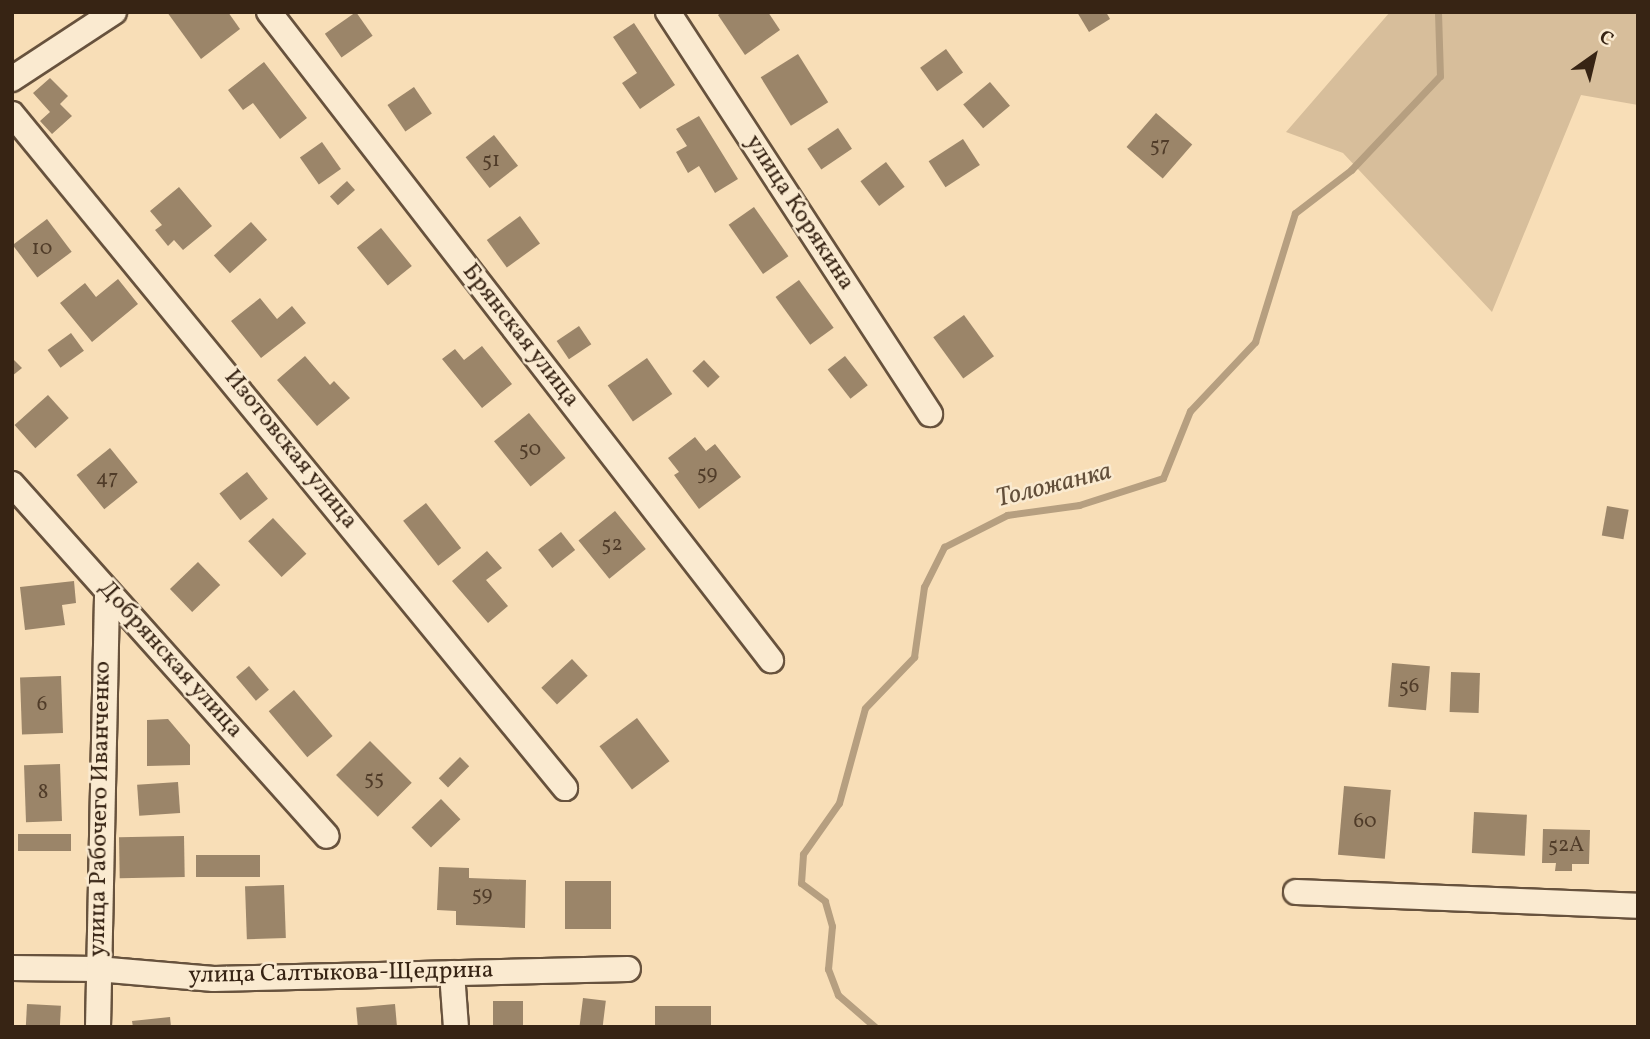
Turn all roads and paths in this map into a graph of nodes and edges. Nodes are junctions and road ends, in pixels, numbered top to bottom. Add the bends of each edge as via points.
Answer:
1 (114, 12) edge
2 (269, 12) edge
3 (667, 12) edge
4 (12, 79) edge
5 (12, 114) edge
6 (930, 414) dead end
7 (12, 484) edge
8 (107, 591) junction
9 (771, 660) dead end
10 (565, 788) dead end
11 (327, 836) dead end
12 (1296, 892) dead end
13 (1638, 906) edge
14 (12, 968) edge
15 (97, 969) junction
16 (628, 969) dead end
17 (452, 973) junction
18 (97, 1027) edge
19 (456, 1027) edge

1 - 4 street
2 - 9 street, Брянская улица
3 - 6 street, улица Корякина
5 - 10 street, Изотовская улица
7 - 8 street, Добрянская улица
8 - 11 street, Добрянская улица
8 - 15 street, улица Рабочего Иванченко
12 - 13 street
14 - 15 street, улица Салтыкова-Щедрина
15 - 17 street, улица Салтыкова-Щедрина via 214,979
15 - 18 street, улица Рабочего Иванченко
16 - 17 street, улица Салтыкова-Щедрина
17 - 19 street

